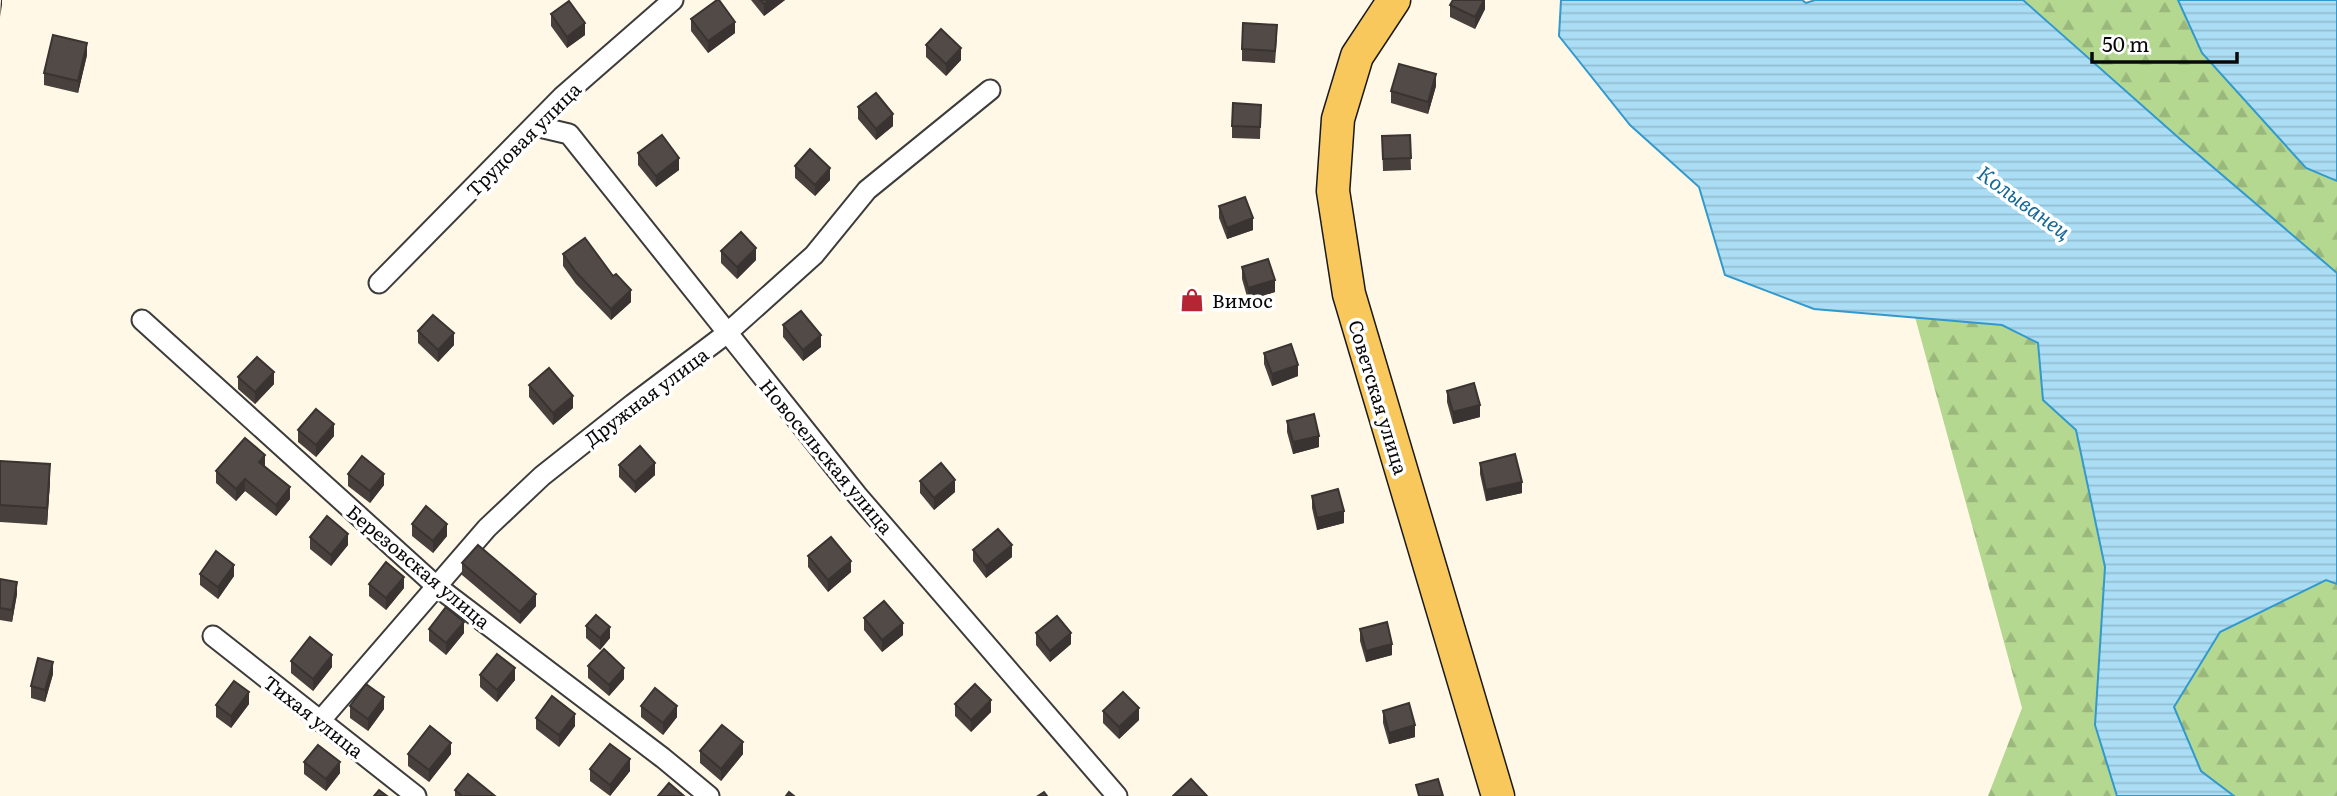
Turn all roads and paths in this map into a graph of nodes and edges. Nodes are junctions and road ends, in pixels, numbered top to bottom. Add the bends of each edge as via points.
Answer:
1 (673, 0) edge
2 (1394, 0) edge
3 (990, 90) dead end
4 (535, 127) junction
5 (379, 283) dead end
6 (142, 320) dead end
7 (726, 334) junction
8 (435, 585) junction
9 (213, 636) dead end
10 (320, 721) junction
11 (416, 796) edge
12 (709, 796) edge
13 (1117, 796) edge
14 (1498, 796) edge

1 - 4 street, Трудовая улица via 562,97
2 - 14 main road, Советская улица via 1356,57 1338,119 1333,191 1349,294
3 - 7 street, Дружная улица via 867,190 814,255
4 - 5 street, Трудовая улица
4 - 7 street, Новосельская улица via 569,134
6 - 8 street, Березовская улица
7 - 8 street, Дружная улица via 542,476
7 - 13 street, Новосельская улица via 857,495
8 - 10 street, Дружная улица
8 - 12 street, Березовская улица
9 - 10 street, Тихая улица
10 - 11 street, Тихая улица

